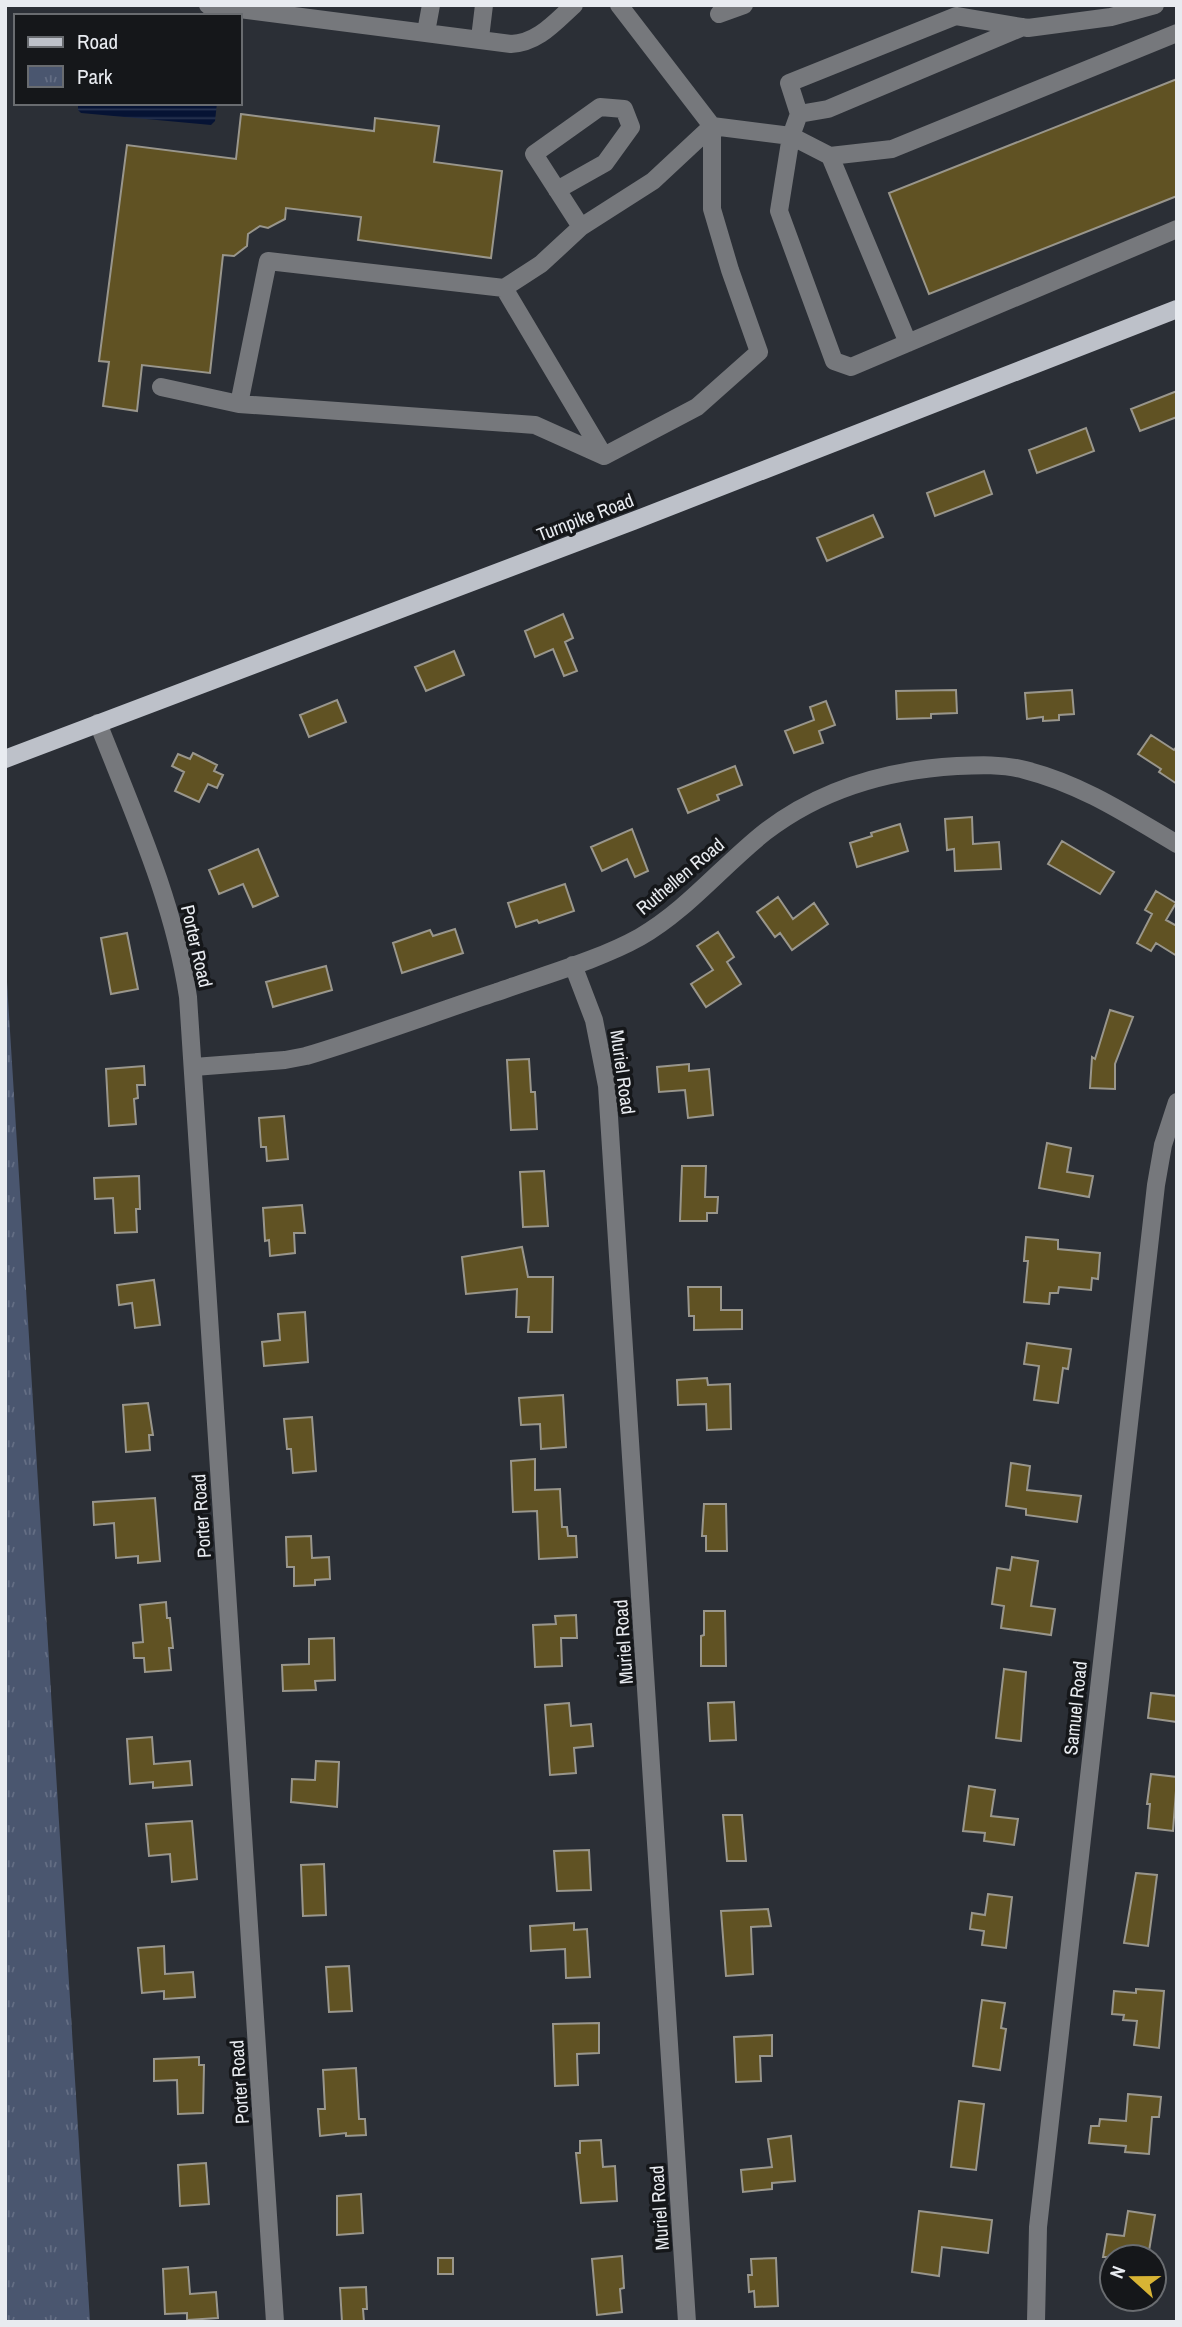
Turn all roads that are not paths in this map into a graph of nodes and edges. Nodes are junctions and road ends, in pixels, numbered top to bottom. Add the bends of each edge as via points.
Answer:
1 (208, 5) edge
2 (431, 5) edge
3 (484, 5) edge
4 (574, 5) edge
5 (619, 5) edge
6 (744, 5) edge
7 (1155, 5) edge
8 (719, 13) dead end
9 (1023, 27) junction
10 (426, 32) junction
11 (1177, 33) edge
12 (480, 38) junction
13 (799, 114) junction
14 (712, 126) junction
15 (792, 136) junction
16 (830, 156) junction
17 (557, 190) junction
18 (581, 227) junction
19 (1177, 229) edge
20 (504, 288) junction
21 (1177, 309) edge
22 (908, 343) junction
23 (161, 387) dead end
24 (239, 404) junction
25 (604, 456) junction
26 (98, 723) junction
27 (5, 759) edge
28 (1177, 844) edge
29 (572, 965) junction
30 (194, 1067) junction
31 (1177, 1102) edge
32 (275, 2322) edge
33 (687, 2322) edge
34 (1036, 2322) edge

1 - 10 street
2 - 10 street
3 - 12 street
4 - 12 street via 529,41 511,44
5 - 14 street
6 - 8 street
7 - 9 street via 1111,17
9 - 13 street via 828,109
9 - 13 street via 956,16 789,82
10 - 12 street
11 - 16 street via 892,149
13 - 15 street
14 - 15 street
14 - 18 street via 653,181
14 - 25 street via 712,209 759,352 697,407
15 - 16 street
15 - 22 street via 779,211 834,361 851,367
16 - 22 street
17 - 17 street via 534,154 600,107 624,109 631,127 605,163
17 - 18 street
18 - 20 street via 541,264
19 - 22 street
20 - 24 street via 268,261
20 - 25 street
21 - 26 main road, Turnpike Road
23 - 24 street
24 - 25 street via 535,425
26 - 27 main road, Turnpike Road
26 - 30 street, Porter Road via 178,942
28 - 29 street, Ruthellen Road via 1101,799 1022,769 973,765 892,774 844,787 797,810 749,845 657,926
29 - 30 street, Ruthellen Road via 306,1056
29 - 33 street, Muriel Road via 594,1020 607,1086
30 - 32 street, Porter Road
31 - 34 street, Samuel Road via 1156,1185 1038,2227

